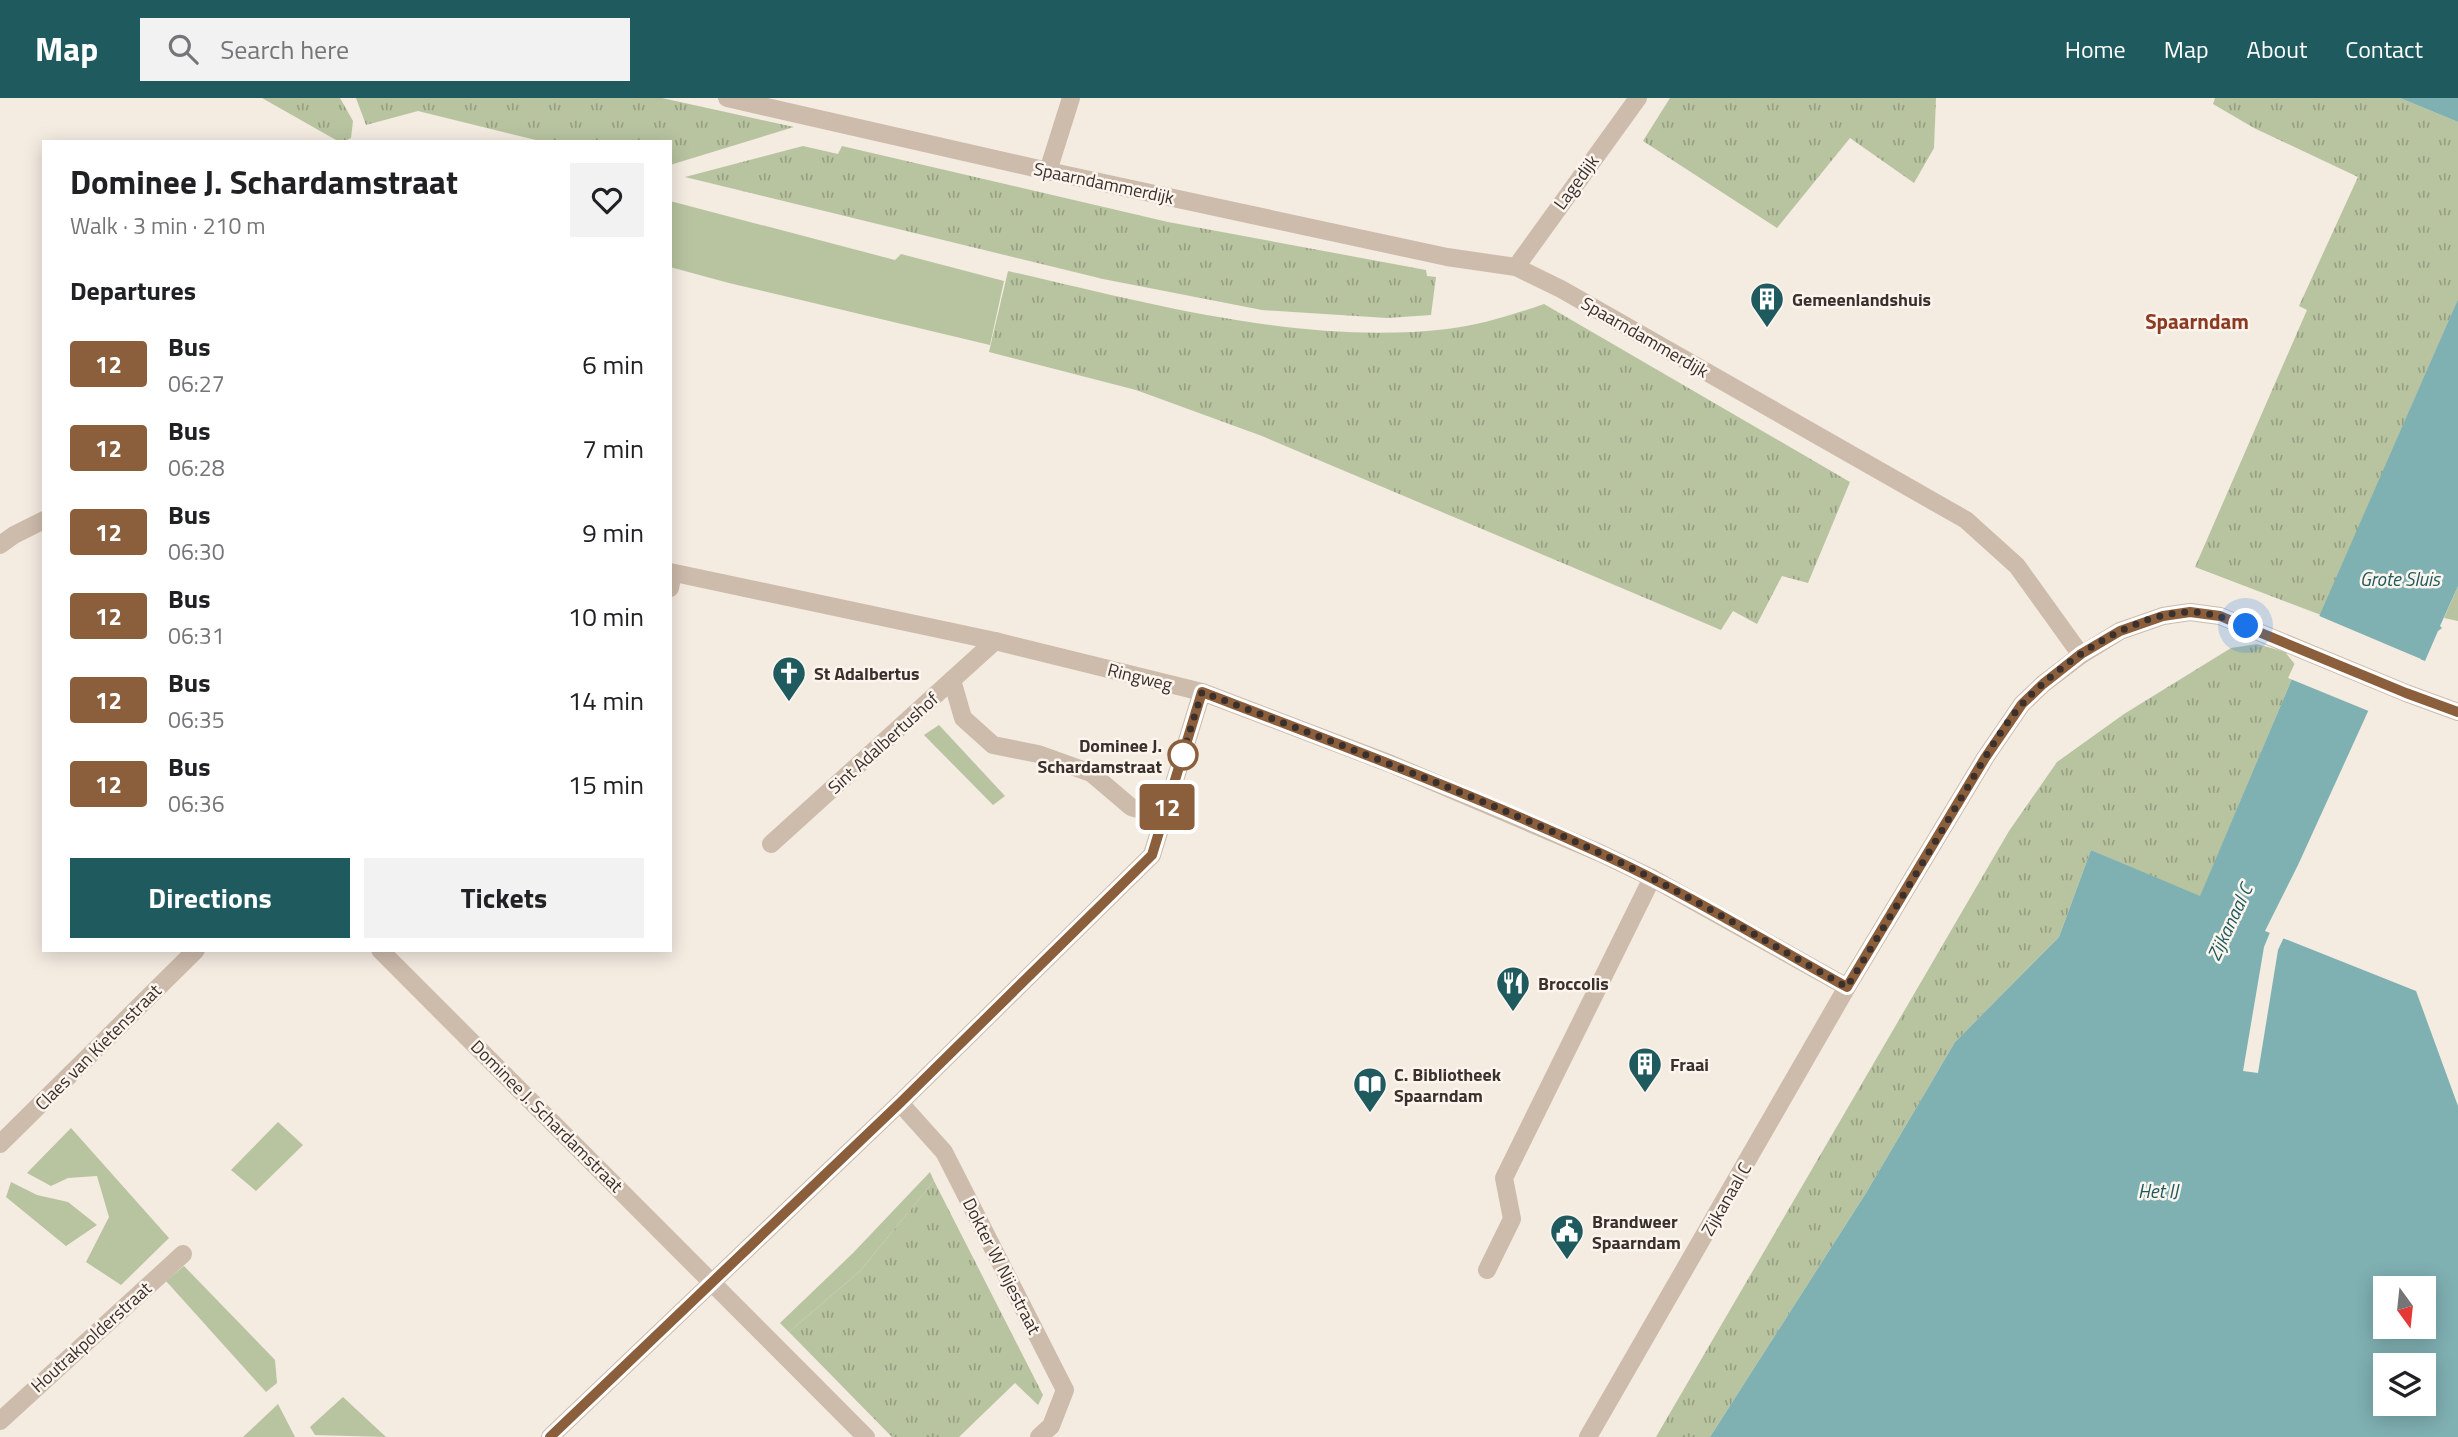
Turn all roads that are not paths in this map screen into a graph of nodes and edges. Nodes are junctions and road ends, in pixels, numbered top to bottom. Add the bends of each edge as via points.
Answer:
1 (727, 98) edge
2 (1071, 98) edge
3 (1638, 98) edge
4 (1048, 172) junction
5 (1516, 267) junction
6 (42, 521) edge
7 (0, 545) edge
8 (672, 578) edge
9 (995, 641) junction
10 (2081, 654) junction
11 (952, 680) junction
12 (1202, 692) junction
13 (2458, 712) edge
14 (1164, 816) junction
15 (771, 845) dead end
16 (1652, 878) junction
17 (194, 952) edge
18 (382, 952) edge
19 (1847, 987) junction
20 (900, 1103) junction
21 (0, 1144) edge
22 (183, 1254) dead end
23 (1487, 1270) dead end
24 (713, 1282) junction
25 (0, 1421) edge
26 (550, 1437) edge
27 (866, 1437) edge
28 (1039, 1437) edge
29 (1588, 1437) edge

1 - 4 street, Spaarndammerdijk
2 - 4 street
3 - 5 street, Lagedijk
4 - 5 street, Spaarndammerdijk via 1447,257
5 - 10 street, Spaarndammerdijk via 1966,520 2017,566
6 - 7 street
8 - 9 street, Ringweg
9 - 11 street, Sint Adalbertushof
9 - 12 street, Ringweg
10 - 13 street via 2120,631 2163,616 2190,612 2220,616
10 - 19 street, Zijkanaal C via 2022,704
11 - 14 street via 963,718 993,745 1091,772 1131,807
11 - 15 street, Sint Adalbertushof
12 - 14 street
12 - 16 street, Ringweg via 1391,764
14 - 20 street via 1152,855
16 - 19 street, Ringweg
16 - 23 street via 1504,1178 1512,1219
17 - 21 street, Claes van Kietenstraat
18 - 24 street, Dominee J. Schardamstraat
19 - 29 street, Zijkanaal C
20 - 24 street
20 - 28 street, Dokter W Nijestraat via 944,1152 1065,1391 1051,1426
22 - 25 street, Houtrakpolderstraat
24 - 26 street
24 - 27 street

